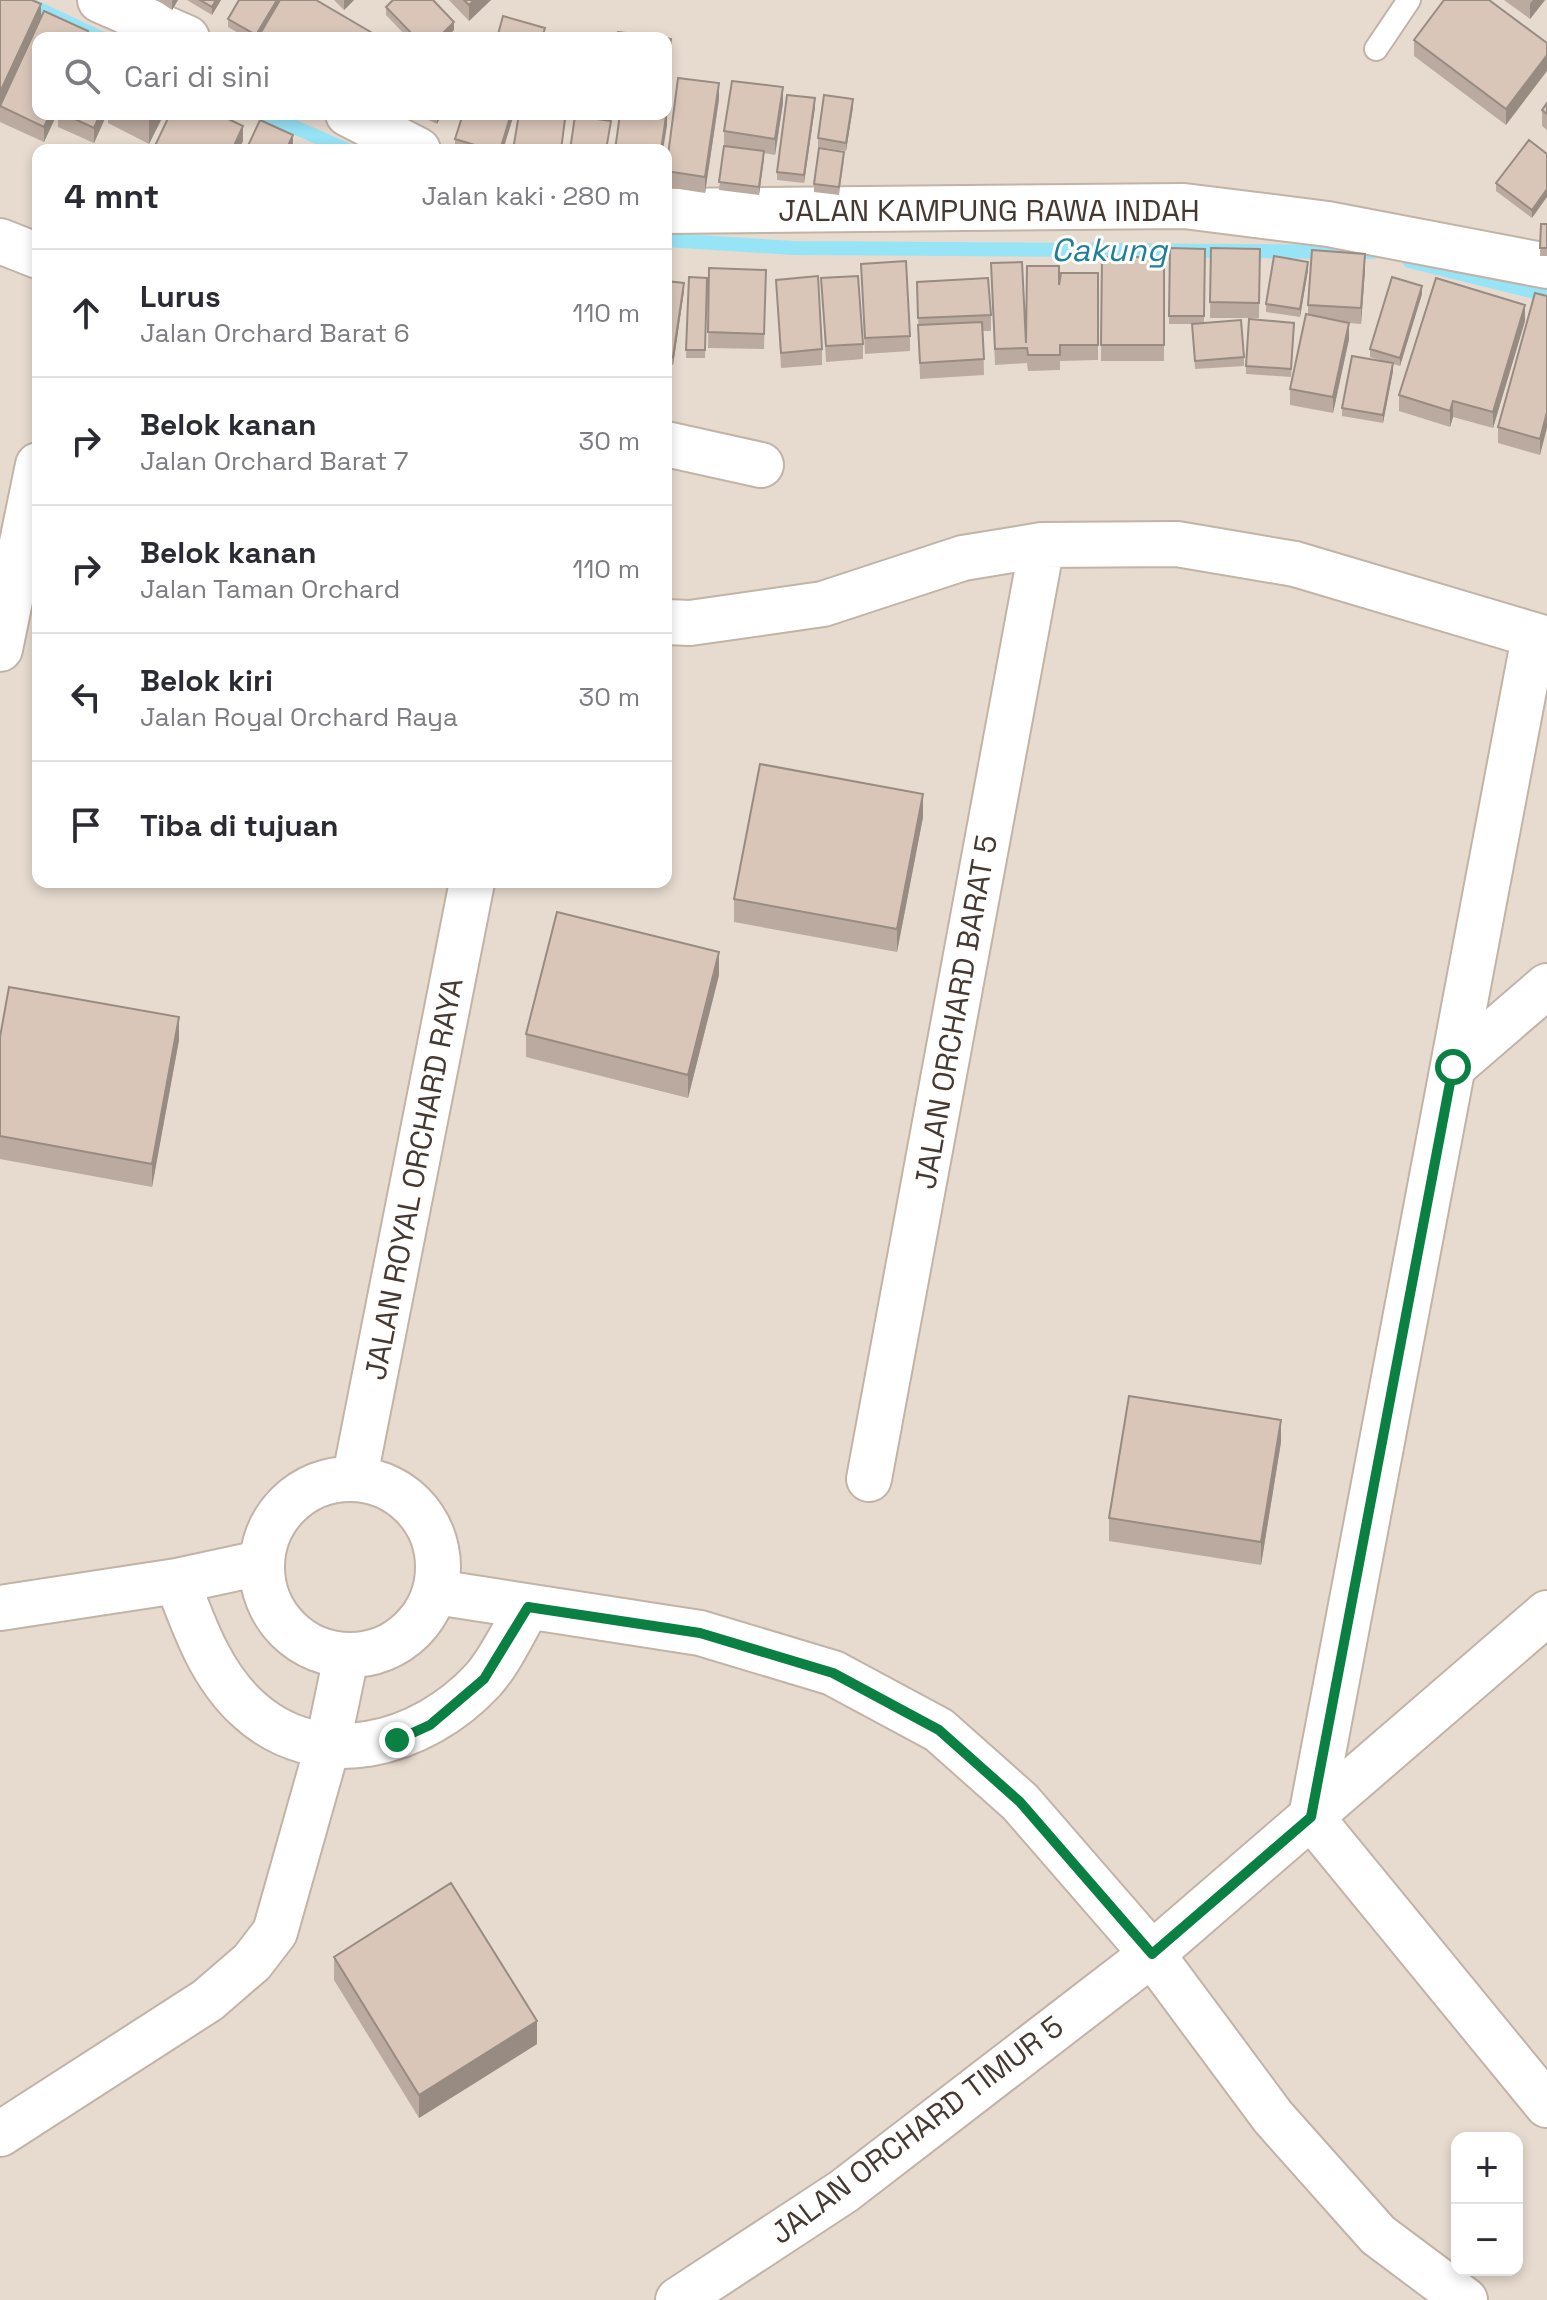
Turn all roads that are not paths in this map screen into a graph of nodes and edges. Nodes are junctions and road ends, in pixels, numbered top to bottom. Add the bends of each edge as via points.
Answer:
1 (100, 0) edge
2 (1409, 0) edge
3 (173, 32) edge
4 (1376, 49) dead end
5 (360, 120) edge
6 (406, 144) edge
7 (672, 211) edge
8 (0, 241) edge
9 (32, 254) edge
10 (1547, 266) edge
11 (672, 445) edge
12 (761, 465) dead end
13 (32, 469) edge
14 (0, 490) edge
15 (32, 491) edge
16 (1042, 545) junction
17 (672, 622) edge
18 (1540, 638) edge
19 (0, 649) edge
20 (471, 888) edge
21 (1547, 986) edge
22 (1453, 1067) junction
23 (355, 1476) junction
24 (869, 1479) dead end
25 (260, 1563) junction
26 (177, 1581) junction
27 (436, 1592) junction
28 (528, 1607) junction
29 (0, 1608) edge
30 (1547, 1613) edge
31 (346, 1657) junction
32 (327, 1748) junction
33 (1296, 1830) junction
34 (1166, 1942) junction
35 (1547, 2105) edge
36 (0, 2134) edge
37 (678, 2300) edge
38 (1465, 2300) edge

1 - 3 street
2 - 4 lane
5 - 6 street
7 - 10 street, JALAN KAMPUNG RAWA INDAH via 1184,206 1328,224
8 - 9 street
11 - 12 street
13 - 14 street
15 - 19 street
16 - 17 street via 963,558 823,604
16 - 18 street via 1177,544 1295,564
16 - 24 street, JALAN ORCHARD BARAT 5
18 - 22 street
20 - 23 street, JALAN ROYAL ORCHARD RAYA
21 - 22 street
22 - 33 street
23 - 25 street via 309,1486 274,1518
23 - 27 street via 406,1495 436,1538
25 - 26 street
25 - 31 street via 270,1608 301,1642
26 - 29 street
26 - 32 street via 202,1646 237,1696 271,1725
27 - 28 street
27 - 31 street via 417,1626 385,1650
28 - 32 street via 484,1679 430,1725 397,1740
28 - 34 street via 715,1638 833,1673 939,1730
30 - 33 street, JALAN ORCHARD TIMUR 5
31 - 32 street
32 - 36 street via 275,1932 252,1962 208,2000
33 - 34 street, JALAN ORCHARD TIMUR 5
33 - 35 street
34 - 37 street, JALAN ORCHARD TIMUR 5 via 844,2191
34 - 38 street via 1273,2117 1378,2235

